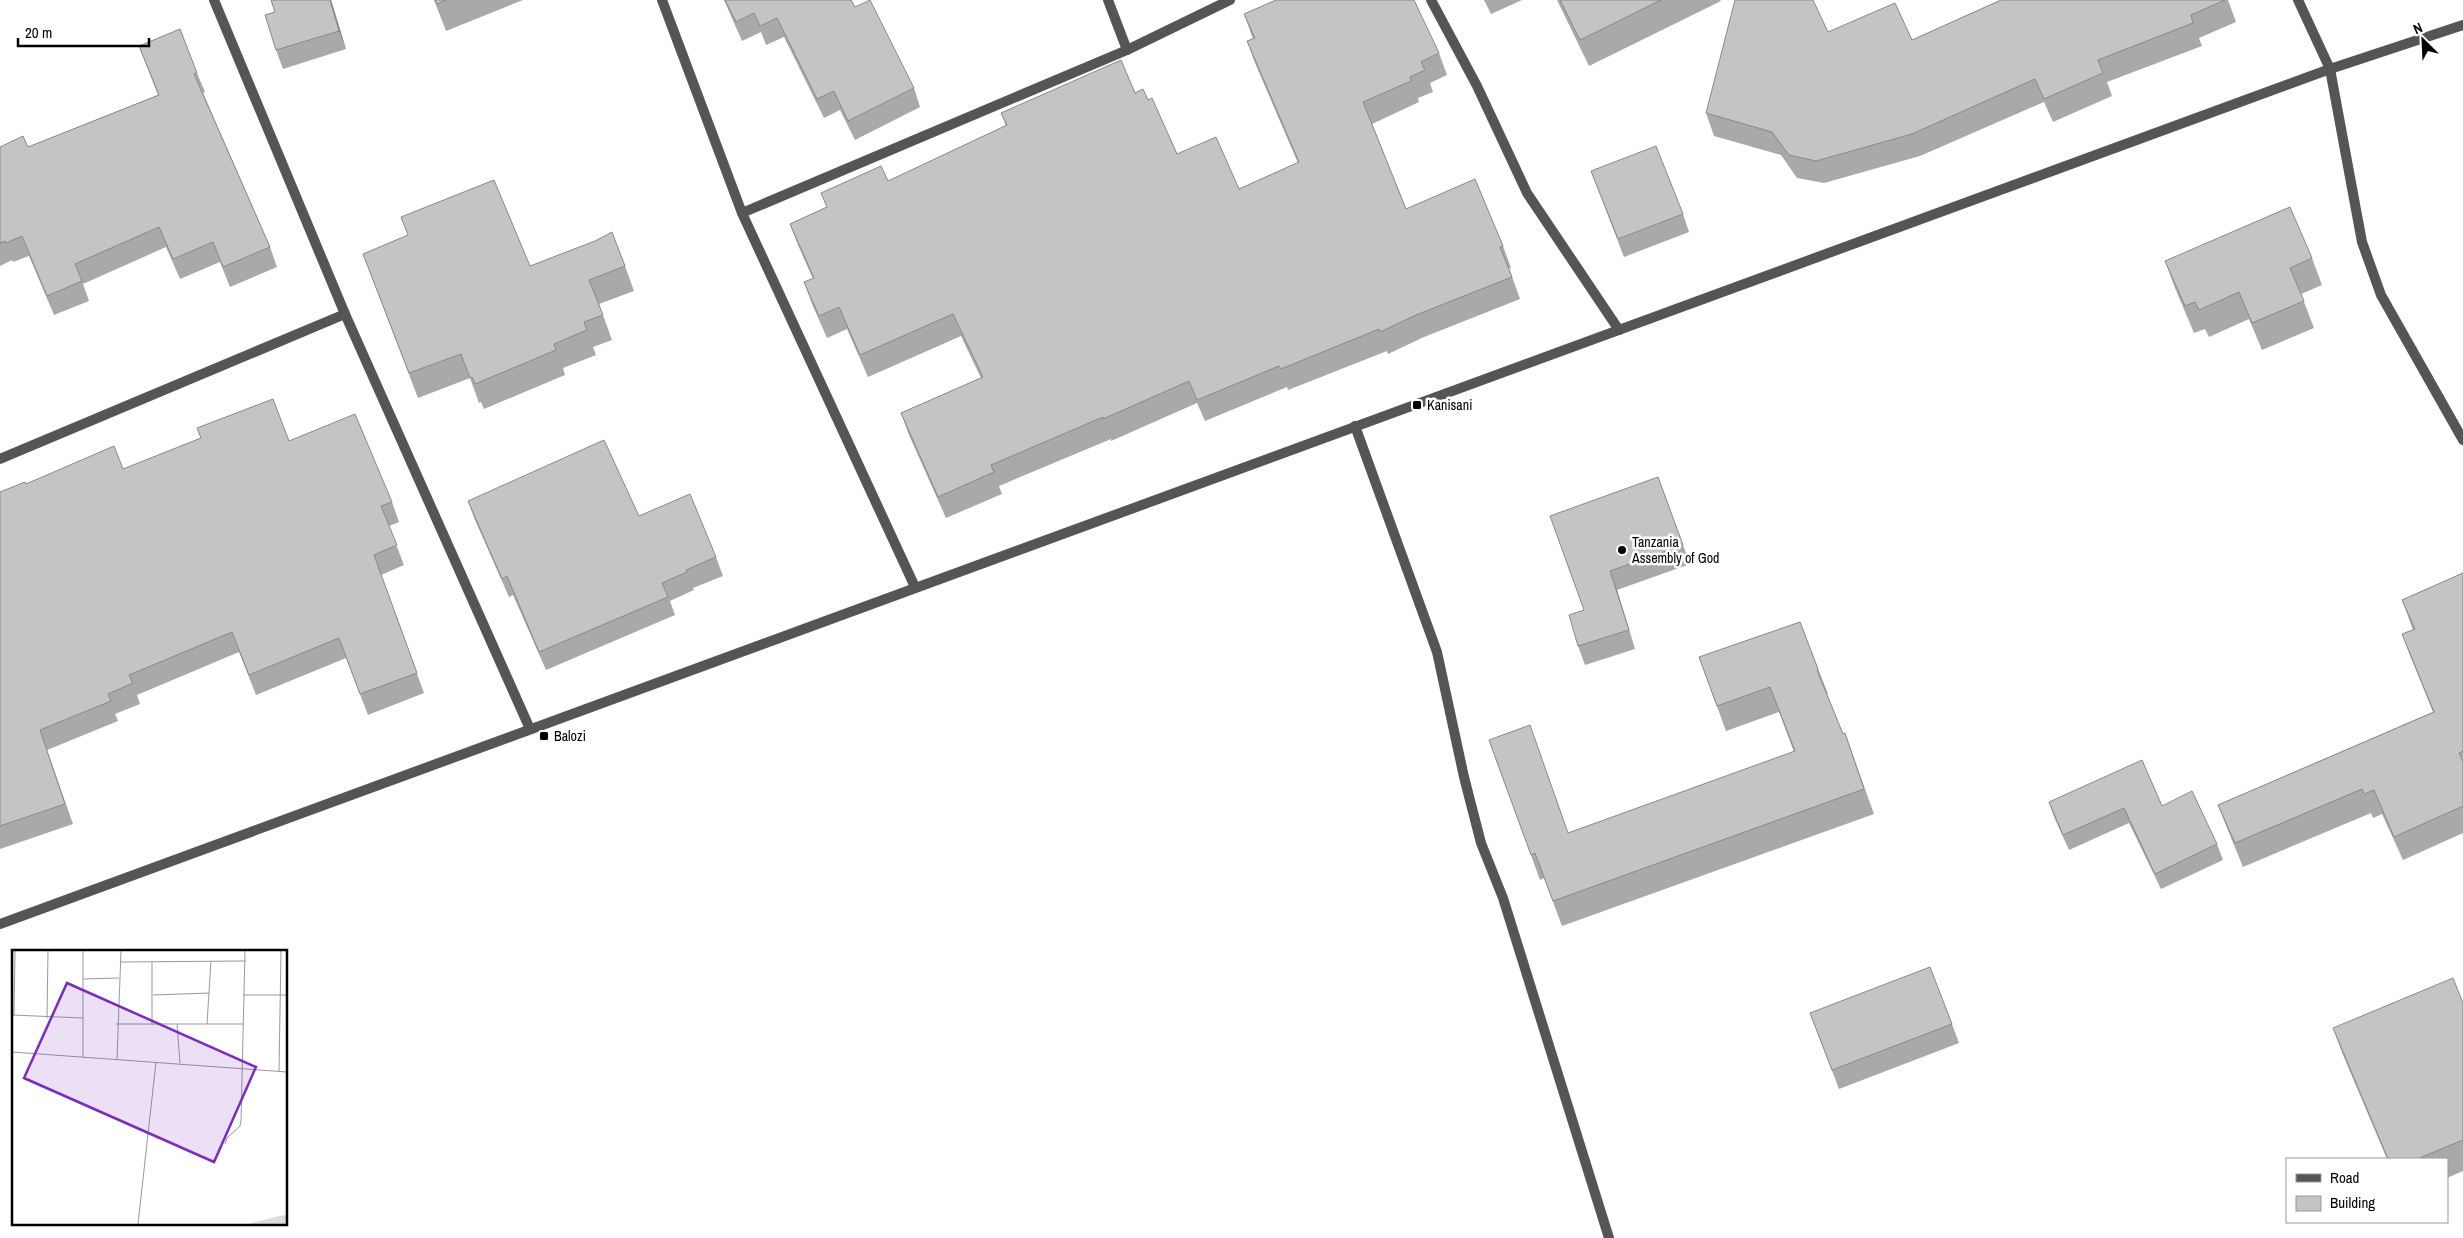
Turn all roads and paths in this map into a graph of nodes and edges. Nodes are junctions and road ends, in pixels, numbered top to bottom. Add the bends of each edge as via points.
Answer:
1 (214, 0) edge
2 (662, 0) edge
3 (1108, 0) edge
4 (1230, 0) edge
5 (1431, 0) edge
6 (2298, 0) edge
7 (2463, 25) edge
8 (1127, 50) junction
9 (2330, 70) junction
10 (742, 213) junction
11 (345, 314) junction
12 (1619, 330) junction
13 (1355, 426) junction
14 (2463, 440) edge
15 (0, 459) edge
16 (915, 587) junction
17 (530, 729) junction
18 (0, 924) edge
19 (1609, 1238) edge

1 - 11 street
2 - 10 street
3 - 8 street
4 - 8 street
5 - 12 street via 1477,86 1527,193
6 - 9 street
7 - 9 street
8 - 10 street
9 - 12 street
9 - 14 street via 2362,242 2381,295
10 - 16 street
11 - 15 street
11 - 17 street
12 - 13 street
13 - 16 street
13 - 19 street via 1437,652 1481,843 1503,898
16 - 17 street
17 - 18 street

